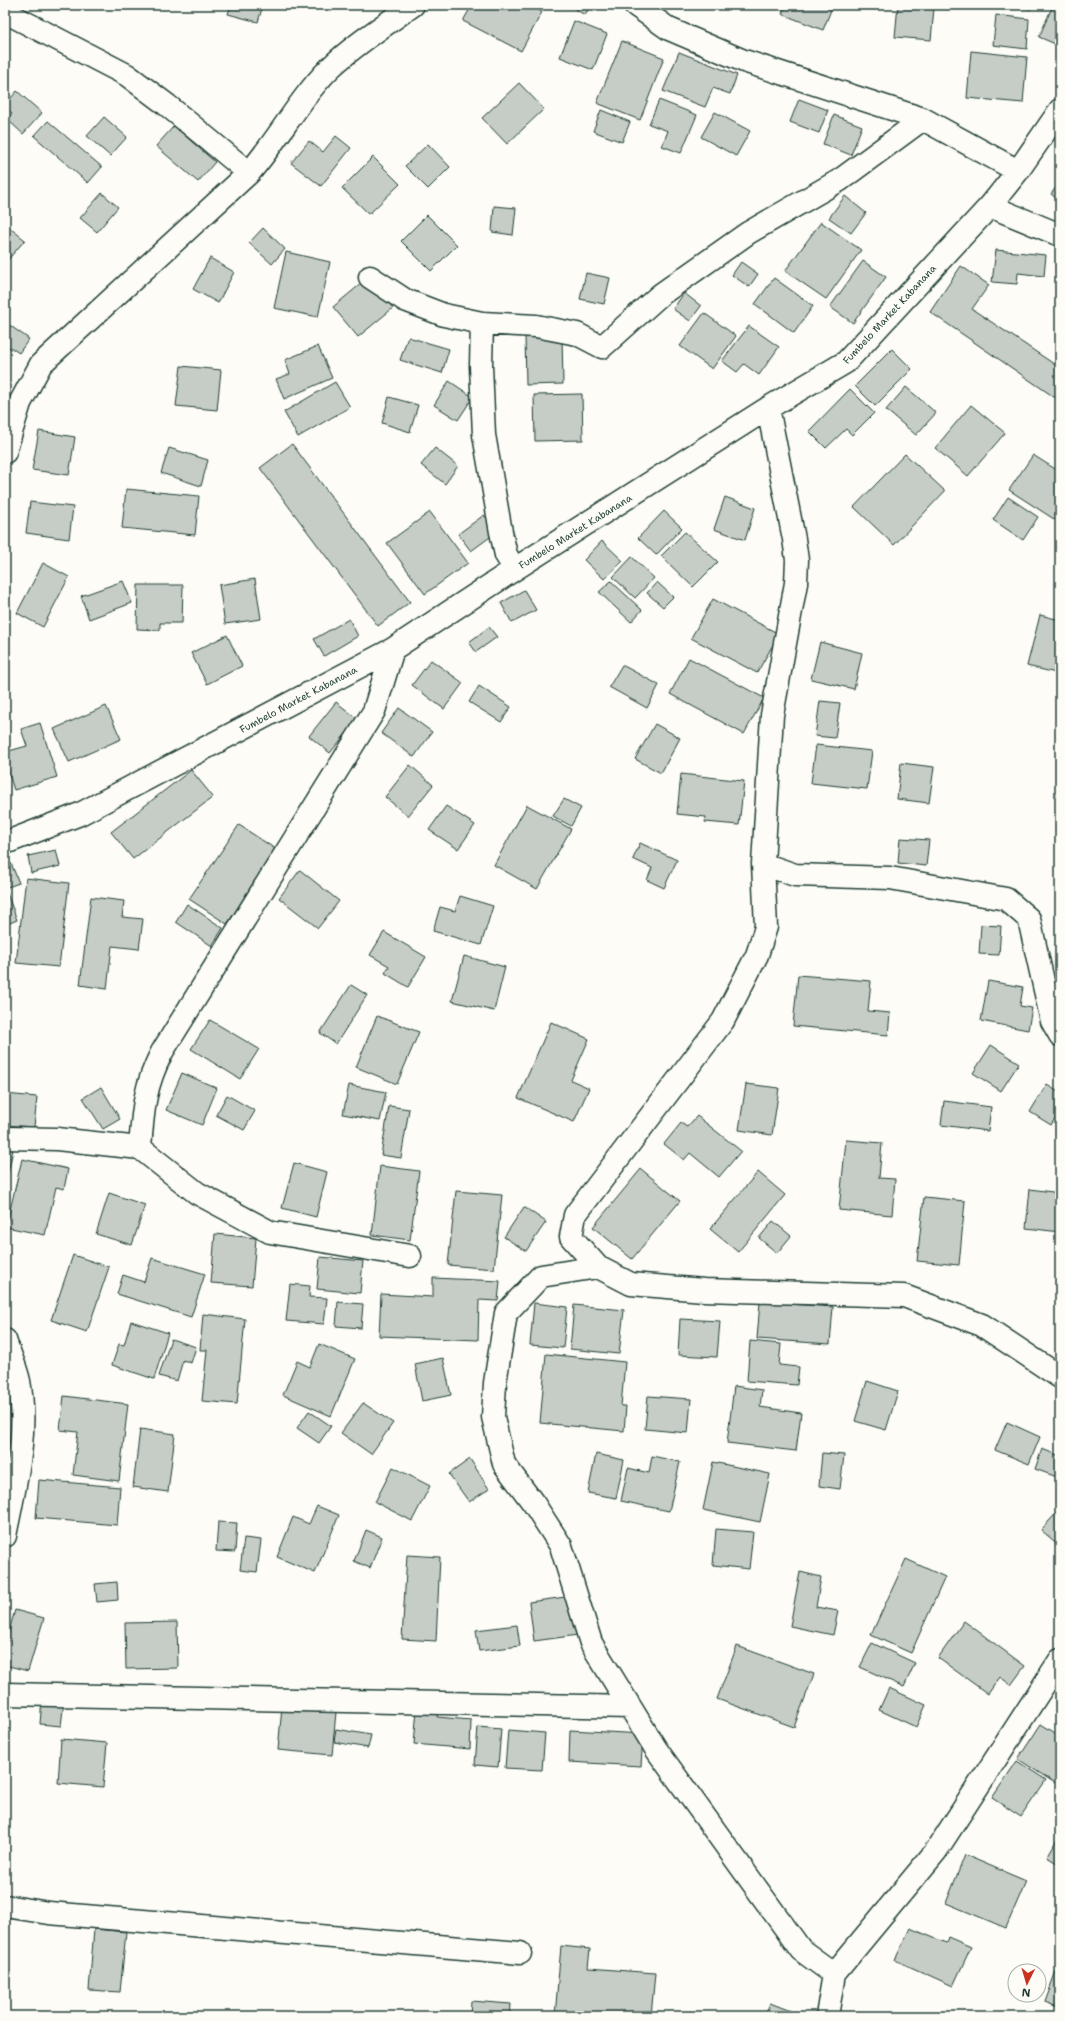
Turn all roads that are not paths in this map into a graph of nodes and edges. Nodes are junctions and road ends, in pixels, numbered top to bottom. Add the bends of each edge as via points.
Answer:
1 (413, 5) edge
2 (635, 5) edge
3 (5, 12) edge
4 (1060, 110) edge
5 (923, 118) junction
6 (1018, 171) junction
7 (250, 173) junction
8 (990, 206) junction
9 (1060, 235) edge
10 (370, 277) dead end
11 (482, 323) junction
12 (768, 408) junction
13 (5, 452) edge
14 (515, 569) junction
15 (393, 649) junction
16 (5, 843) edge
17 (762, 864) junction
18 (1060, 1035) edge
19 (5, 1138) edge
20 (140, 1148) junction
21 (410, 1256) dead end
22 (598, 1266) junction
23 (5, 1340) edge
24 (1060, 1377) edge
25 (5, 1536) edge
26 (1060, 1660) edge
27 (5, 1694) edge
28 (630, 1707) junction
29 (5, 1906) edge
30 (520, 1953) dead end
31 (834, 1974) junction
32 (827, 2016) edge

1 - 7 street via 373,33 330,69 309,93
2 - 5 street via 669,29 744,61
3 - 7 street via 126,75
4 - 6 street, Fumbelo Market Kabanana
5 - 6 street
5 - 11 street via 840,180 748,233 660,295 602,347 577,334 536,326
6 - 8 street, Fumbelo Market Kabanana
7 - 13 street via 41,364 20,403
8 - 9 street
8 - 12 street, Fumbelo Market Kabanana via 846,362
10 - 11 street via 405,300 444,315
11 - 14 street via 484,435 506,555
12 - 14 street, Fumbelo Market Kabanana
12 - 17 street via 797,560 796,583 772,715
14 - 15 street, Fumbelo Market Kabanana
15 - 16 street, Fumbelo Market Kabanana via 80,814
15 - 20 street via 374,712 162,1052 147,1086
17 - 18 street via 794,875 890,878 1006,899 1029,919 1052,1022
17 - 22 street via 766,927 758,955 723,1021 575,1215 571,1237
19 - 20 street via 57,1139
20 - 21 street via 197,1193 270,1232
22 - 24 street via 631,1284 712,1290 904,1296 982,1325
22 - 28 street via 541,1276 506,1313 495,1384 493,1417 504,1464 561,1546 591,1642
23 - 25 street via 19,1379 24,1417 22,1446
26 - 31 street via 936,1851
27 - 28 street
28 - 31 street via 656,1749 801,1950
29 - 30 street via 49,1913
31 - 32 street

